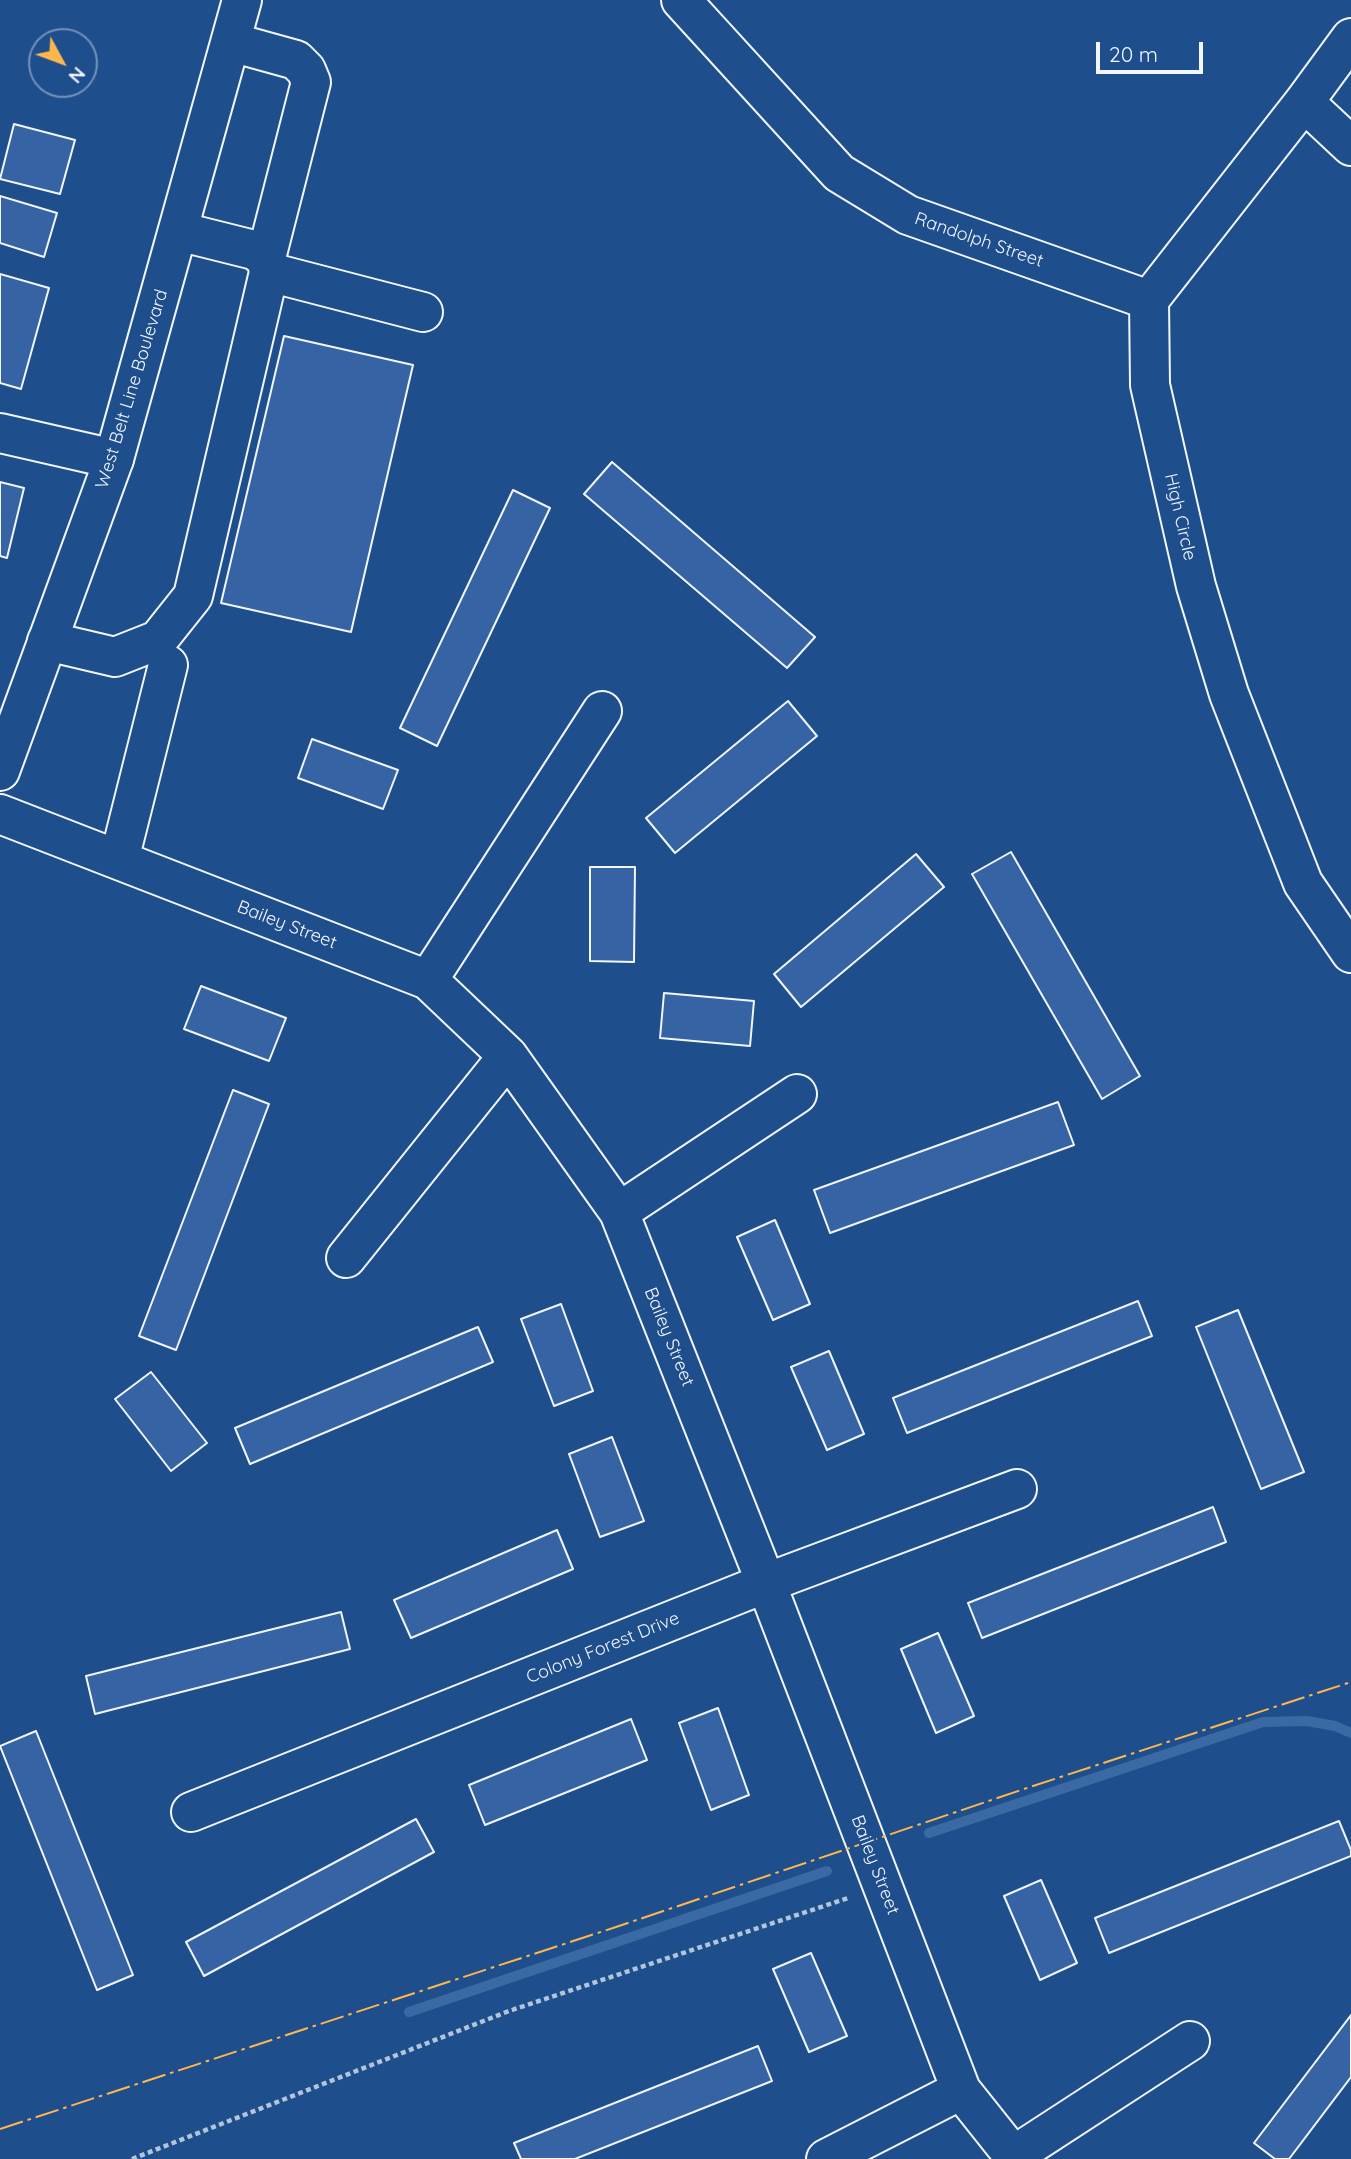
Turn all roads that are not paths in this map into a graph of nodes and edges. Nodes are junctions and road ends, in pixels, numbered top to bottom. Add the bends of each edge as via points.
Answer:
1 (242, 0) edge
2 (681, 0) edge
3 (1351, 38) edge
4 (231, 42) junction
5 (1304, 102) junction
6 (1351, 146) edge
7 (178, 231) junction
8 (267, 265) junction
9 (1149, 300) junction
10 (423, 312) dead end
11 (0, 433) edge
12 (114, 459) junction
13 (47, 641) junction
14 (168, 665) dead end
15 (602, 711) dead end
16 (0, 771) edge
17 (0, 814) edge
18 (119, 860) junction
19 (1351, 953) edge
20 (428, 980) junction
21 (508, 1056) junction
22 (797, 1094) dead end
23 (619, 1212) junction
24 (346, 1258) dead end
25 (1017, 1489) dead end
26 (766, 1583) junction
27 (191, 1812) dead end
28 (1190, 2041) dead end
29 (961, 2090) junction
30 (1015, 2157) edge
31 (826, 2159) edge

1 - 4 street, West Belt Line Boulevard
2 - 9 street, Randolph Street via 839,173 908,215
3 - 5 street
4 - 7 street, West Belt Line Boulevard
4 - 8 street via 296,60 311,82
5 - 6 street
5 - 9 street
7 - 8 street via 254,250
7 - 12 street, West Belt Line Boulevard
8 - 10 street
8 - 13 street via 193,596 158,640 115,657
9 - 19 street, High Circle via 1150,385 1196,586 1229,694 1303,883
11 - 12 street
12 - 13 street, West Belt Line Boulevard
13 - 16 street, West Belt Line Boulevard
14 - 18 street
15 - 20 street
17 - 18 street, Bailey Street
18 - 20 street, Bailey Street
20 - 21 street, Bailey Street
21 - 23 street, Bailey Street
21 - 24 street
22 - 23 street
23 - 26 street, Bailey Street
25 - 26 street, Colony Forest Drive
26 - 27 street, Colony Forest Drive
26 - 29 street, Bailey Street
28 - 30 street
29 - 30 street, Bailey Street
29 - 31 street

